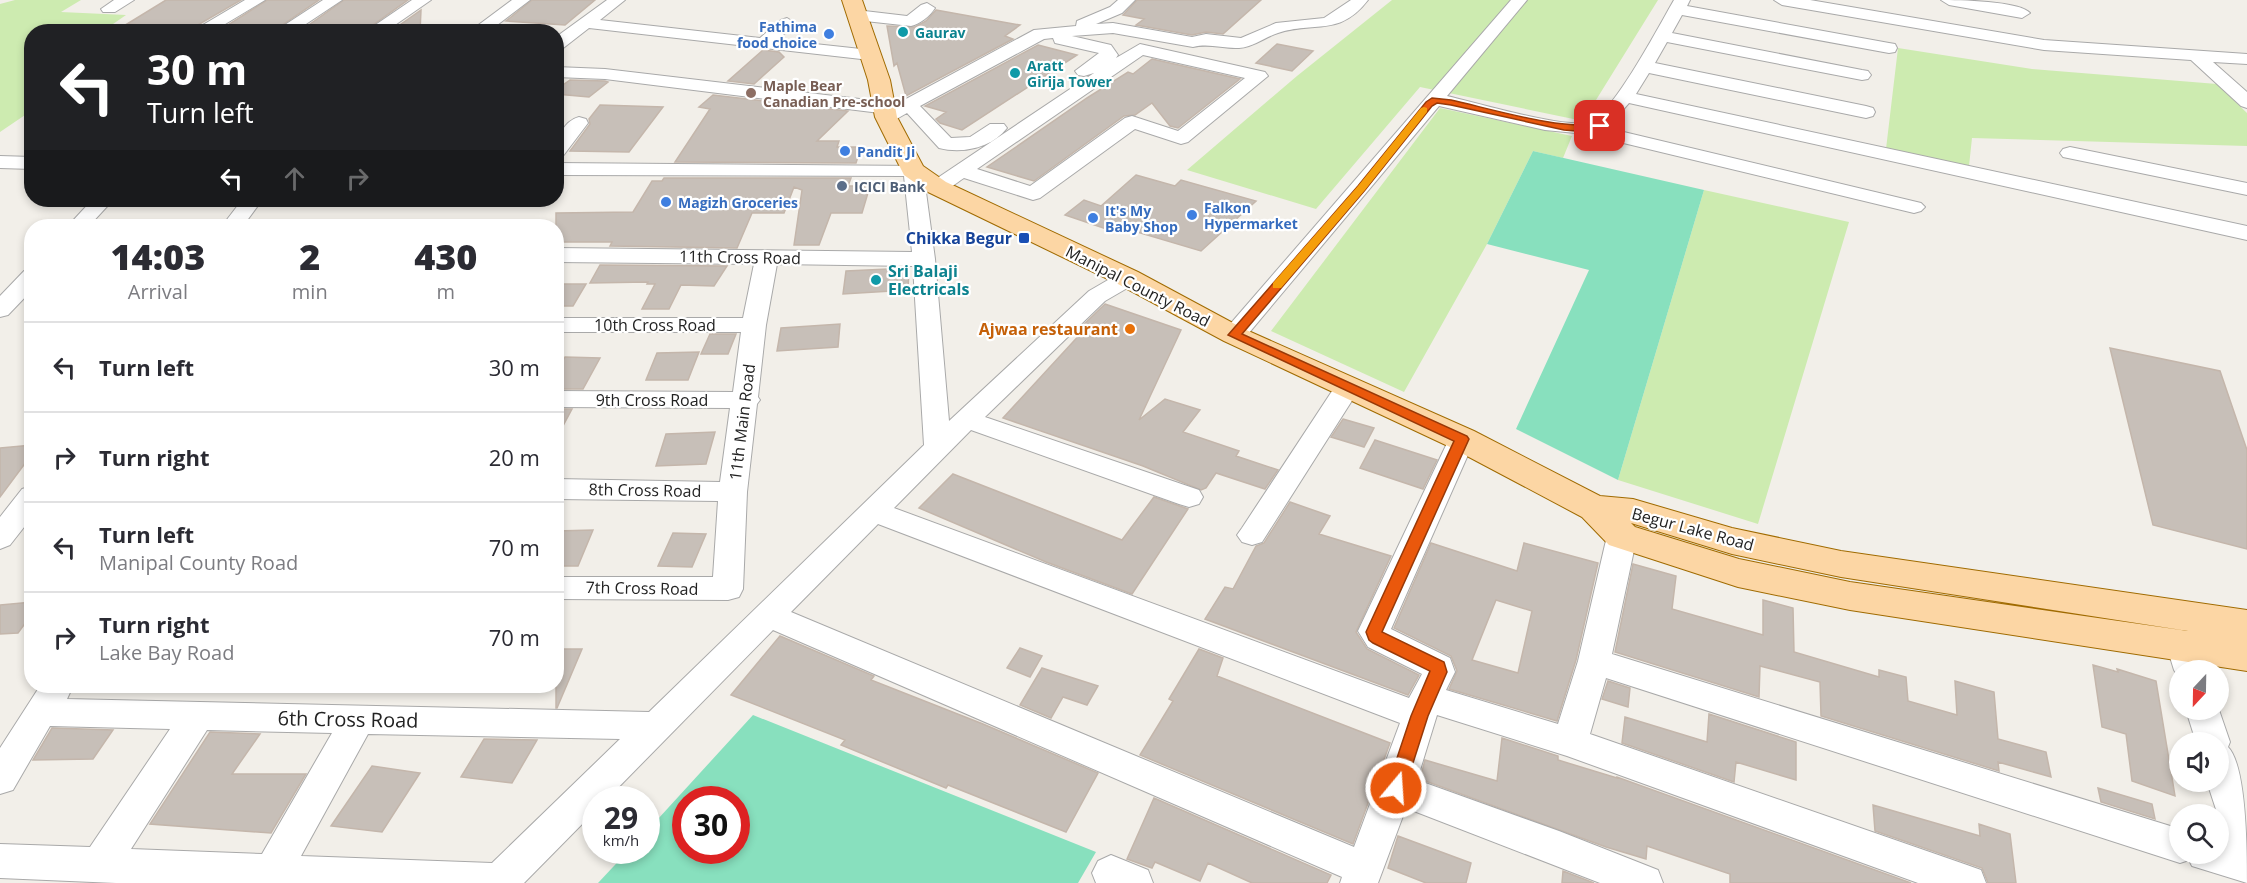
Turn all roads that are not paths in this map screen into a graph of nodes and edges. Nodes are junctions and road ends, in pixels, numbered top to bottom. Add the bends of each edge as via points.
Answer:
1 (126, 0) edge
2 (257, 0) edge
3 (334, 0) edge
4 (423, 0) edge
5 (522, 0) edge
6 (616, 0) edge
7 (1127, 0) edge
8 (1360, 0) edge
9 (1519, 0) edge
10 (1782, 0) edge
11 (1949, 0) edge
12 (1680, 4) edge
13 (854, 7) edge
14 (927, 8) dead end
15 (109, 9) dead end
16 (2022, 13) dead end
17 (585, 23) junction
18 (787, 23) dead end
19 (214, 24) edge
20 (295, 24) edge
21 (386, 24) edge
22 (488, 24) edge
23 (1090, 26) junction
24 (1040, 34) junction
25 (1661, 36) junction
26 (564, 39) edge
27 (764, 43) junction
28 (1889, 48) dead end
29 (870, 55) junction
30 (2196, 56) junction
31 (2247, 59) edge
32 (1643, 66) junction
33 (564, 72) edge
34 (1862, 75) dead end
35 (1625, 97) junction
36 (1436, 100) junction
37 (2247, 102) edge
38 (893, 110) junction
39 (1866, 112) dead end
40 (579, 123) dead end
41 (1588, 129) junction
42 (564, 142) edge
43 (2070, 153) dead end
44 (0, 162) edge
45 (24, 163) edge
46 (564, 169) edge
47 (962, 170) junction
48 (925, 178) junction
49 (2247, 189) edge
50 (96, 207) edge
51 (247, 207) edge
52 (1914, 207) dead end
53 (85, 219) edge
54 (237, 219) edge
55 (2247, 233) edge
56 (564, 255) edge
57 (767, 257) junction
58 (924, 259) junction
59 (1128, 278) junction
60 (24, 284) edge
61 (0, 310) edge
62 (564, 325) edge
63 (754, 325) junction
64 (1234, 335) junction
65 (1347, 388) junction
66 (564, 399) edge
67 (747, 400) junction
68 (968, 420) junction
69 (1462, 439) junction
70 (938, 447) junction
71 (564, 489) edge
72 (734, 492) junction
73 (1189, 497) dead end
74 (24, 506) edge
75 (1594, 508) junction
76 (873, 511) junction
77 (1252, 535) dead end
78 (1622, 536) junction
79 (0, 538) edge
80 (564, 588) edge
81 (728, 589) joint
82 (768, 615) junction
83 (2247, 625) edge
84 (2204, 647) edge
85 (1594, 661) junction
86 (49, 699) edge
87 (1422, 707) junction
88 (198, 716) junction
89 (358, 719) junction
90 (656, 726) junction
91 (1570, 742) junction
92 (0, 779) edge
93 (1396, 788) junction
94 (2229, 792) edge
95 (2169, 843) edge
96 (2247, 849) edge
97 (0, 861) edge
98 (2229, 861) edge
99 (2247, 867) edge
100 (116, 871) edge
101 (1362, 876) edge
102 (269, 877) edge
103 (499, 882) edge
104 (1644, 883) edge
105 (1967, 883) edge

1 - 15 street
2 - 19 street
3 - 20 street
4 - 21 street
5 - 22 street
6 - 17 street
7 - 23 street
8 - 23 street via 1335,21 1274,28 1242,43 1203,38 1193,42
9 - 36 street
10 - 30 street via 2044,45
11 - 16 street
12 - 25 street
12 - 28 street
13 - 14 street via 911,21
13 - 29 main road
17 - 26 street
17 - 27 street
18 - 27 street
23 - 24 street via 1076,32
24 - 38 street
24 - 38 street via 1105,49 1109,55 975,143 946,144
25 - 32 street
25 - 34 street
27 - 29 street
29 - 38 main road
30 - 31 street
30 - 37 street
32 - 35 street
32 - 39 street
33 - 38 street via 605,74
35 - 41 street via 1600,126
35 - 55 street
36 - 41 street
36 - 64 street
38 - 48 main road
40 - 42 street
41 - 52 street
43 - 49 street
44 - 45 street
46 - 48 street
47 - 47 street via 1140,49 1259,76 1181,138 1132,122 1034,194
47 - 48 street
48 - 58 street
48 - 59 main road, Manipal County Road
50 - 53 street
51 - 54 street
56 - 57 street, 11th Cross Road
57 - 58 street, 11th Cross Road
57 - 63 street, 11th Main Road
58 - 70 street
59 - 64 main road, Manipal County Road
59 - 68 street via 1097,296
60 - 61 street
62 - 63 street, 10th Cross Road
63 - 67 street, 11th Main Road
64 - 65 main road, Manipal County Road
65 - 69 main road, Manipal County Road
65 - 77 street
66 - 67 street, 9th Cross Road
67 - 72 street, 11th Main Road
68 - 70 street
68 - 73 street
69 - 75 main road, Manipal County Road
69 - 87 street via 1374,632 1378,638 1438,667
70 - 76 street
71 - 72 street, 8th Cross Road
72 - 81 street, 11th Main Road
74 - 79 street
75 - 78 main road, Begur Lake Road
75 - 84 main road, Begur Lake Road via 1633,511 1732,541
76 - 82 street
76 - 87 street
78 - 84 main road, Begur Lake Road via 1738,573 1850,596
78 - 85 street
80 - 81 street, 7th Cross Road
82 - 90 street
82 - 101 street
83 - 84 main road, Begur Lake Road
85 - 91 street
85 - 95 street
86 - 88 street, 6th Cross Road
86 - 92 street
87 - 91 street
87 - 93 street
88 - 89 street, 6th Cross Road
88 - 100 street
89 - 90 street, 6th Cross Road
89 - 102 street
90 - 103 street
91 - 105 street
93 - 101 street
93 - 104 street
94 - 96 street
97 - 100 street
98 - 99 street
100 - 102 street
102 - 103 street

